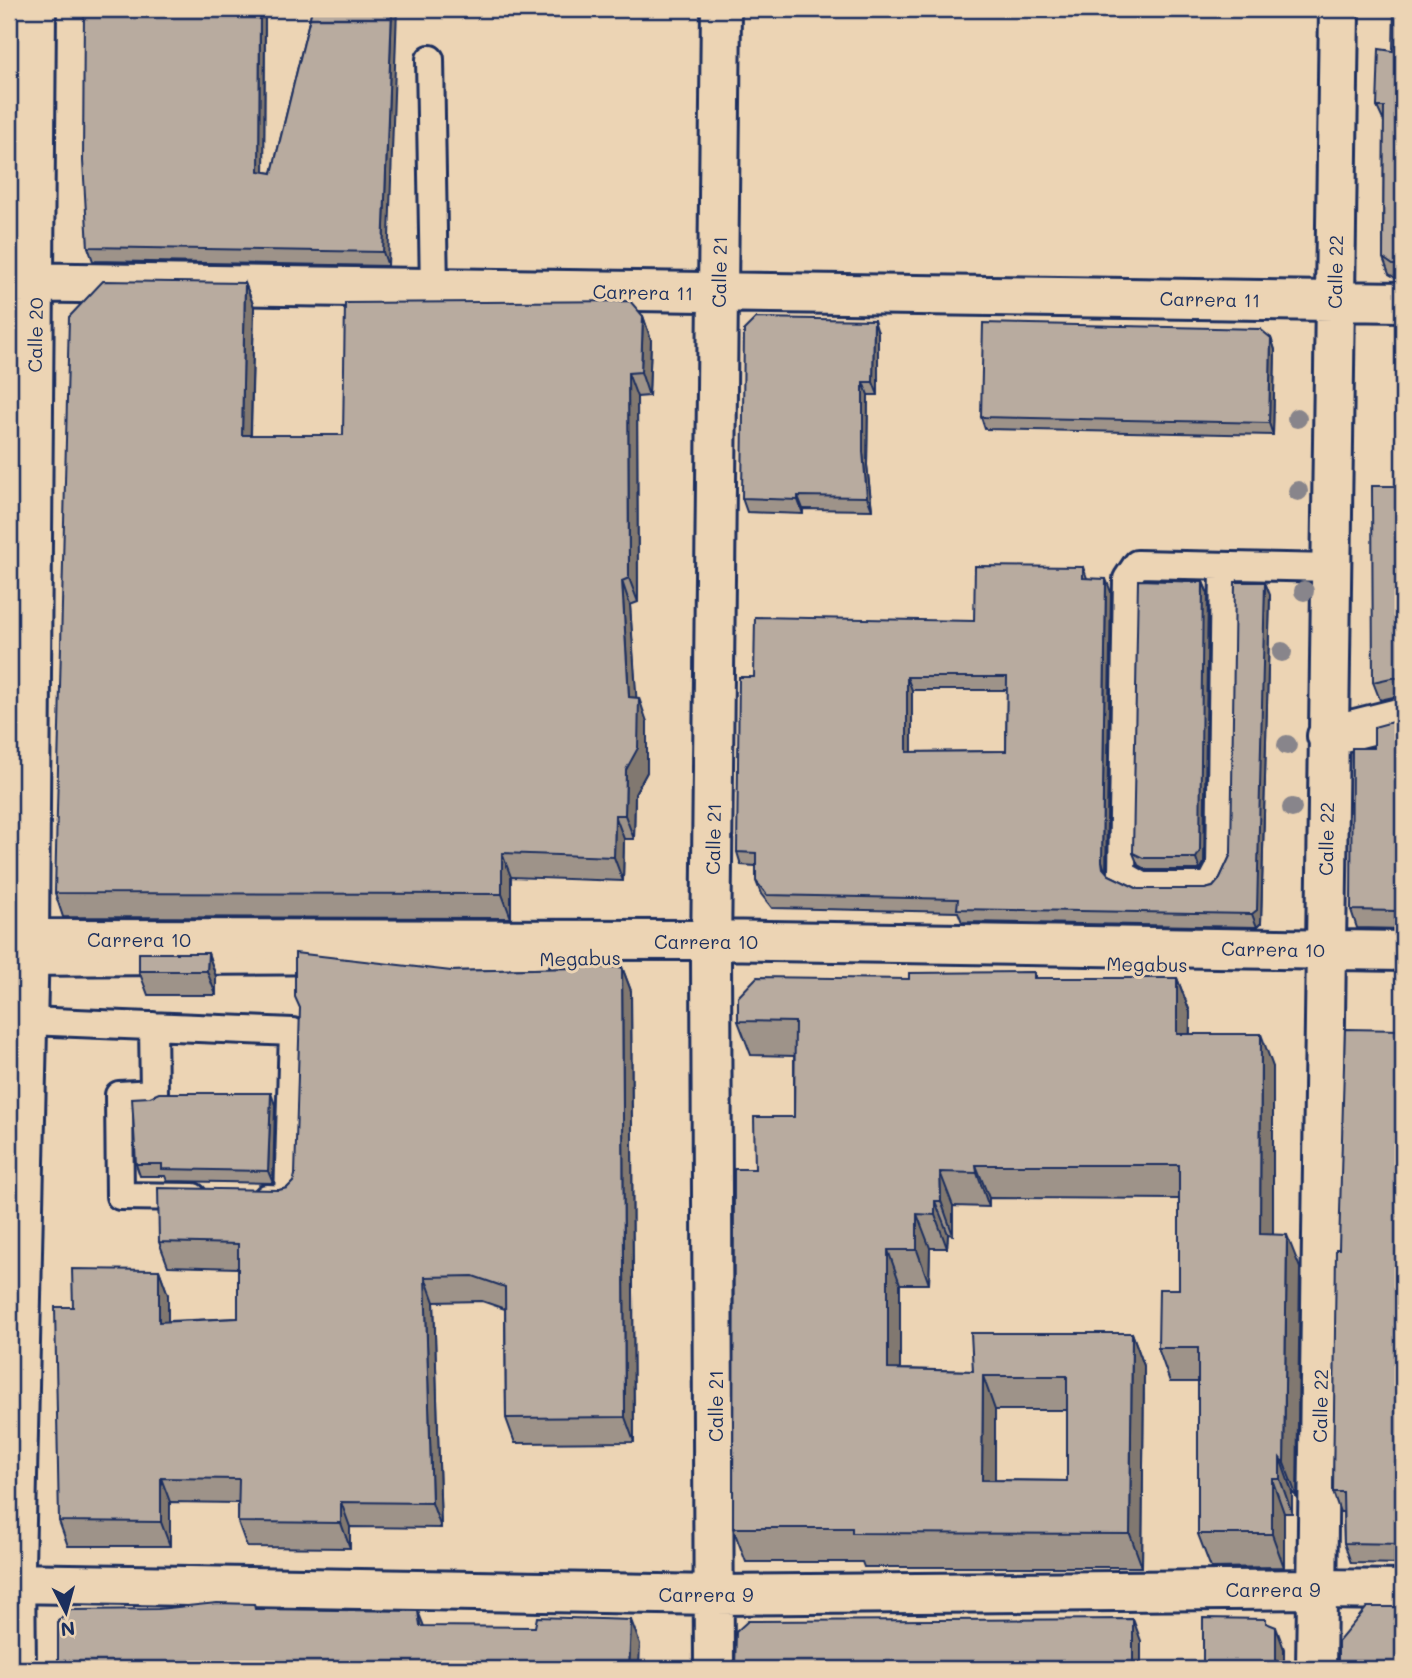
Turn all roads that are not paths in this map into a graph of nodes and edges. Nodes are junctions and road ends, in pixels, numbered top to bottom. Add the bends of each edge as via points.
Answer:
1 (36, 9) edge
2 (721, 9) edge
3 (1339, 9) edge
4 (430, 59) dead end
5 (22, 282) edge
6 (434, 289) junction
7 (718, 293) junction
8 (1335, 301) junction
9 (1403, 302) edge
10 (1224, 566) junction
11 (1332, 568) junction
12 (1403, 717) edge
13 (1328, 736) junction
14 (712, 948) junction
15 (19, 950) edge
16 (1403, 951) edge
17 (1325, 959) junction
18 (1403, 970) edge
19 (28, 1021) junction
20 (153, 1026) junction
21 (12, 1583) edge
22 (1318, 1589) junction
23 (1403, 1590) edge
24 (716, 1595) junction
25 (16, 1669) edge
26 (715, 1669) edge
27 (1316, 1669) edge

1 - 5 street, Calle 20
2 - 7 street, Calle 21
3 - 8 street, Calle 22
4 - 6 lane
5 - 6 street, Carrera 11
5 - 15 street, Calle 20
6 - 7 street, Carrera 11
7 - 8 street, Carrera 11
7 - 14 street, Calle 21
8 - 9 street, Carrera 11
8 - 11 street, Calle 22
10 - 10 lane via 1138,564 1127,579 1122,874 1143,886 1210,886 1220,867
10 - 11 lane
11 - 13 street, Calle 22
12 - 13 street
13 - 17 street, Calle 22
14 - 15 street, Carrera 10
14 - 17 street, Carrera 10
14 - 24 street, Calle 21
15 - 19 street, Calle 20
16 - 17 street, Carrera 10
17 - 18 lane
17 - 22 street, Calle 22
19 - 20 lane
19 - 21 street, Calle 20
20 - 20 lane via 292,1032 288,1199 120,1196 118,1094 154,1093
21 - 24 street, Carrera 9
21 - 25 street, Calle 20
22 - 23 street, Carrera 9
22 - 24 street, Carrera 9
22 - 27 street, Calle 22
24 - 26 street, Calle 21

